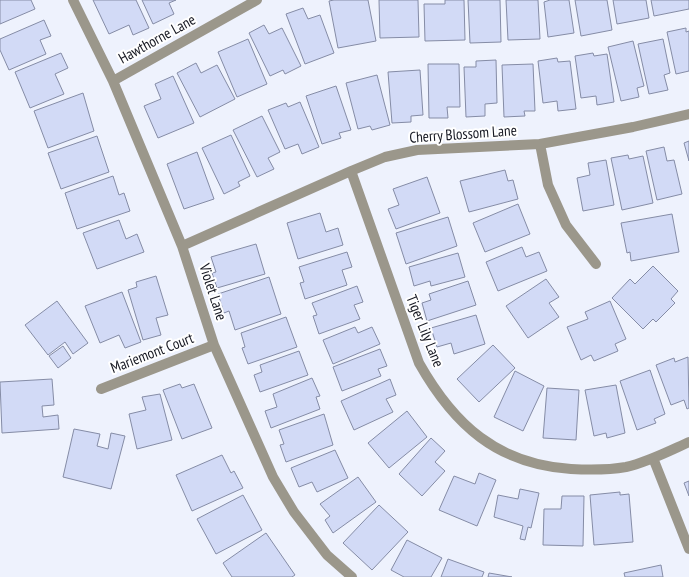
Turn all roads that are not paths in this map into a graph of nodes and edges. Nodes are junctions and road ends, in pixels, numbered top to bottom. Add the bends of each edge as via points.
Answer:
1 (73, 0) edge
2 (257, 0) edge
3 (113, 81) junction
4 (689, 114) edge
5 (540, 144) junction
6 (350, 171) junction
7 (182, 246) junction
8 (596, 264) dead end
9 (214, 345) junction
10 (101, 389) dead end
11 (689, 442) edge
12 (653, 458) junction
13 (689, 549) edge
14 (352, 577) edge

1 - 3 street, Violet Lane
2 - 3 street, Hawthorne Lane
3 - 7 street, Violet Lane
4 - 5 street, Cherry Blossom Lane
5 - 6 street, Cherry Blossom Lane via 417,150 385,157
5 - 8 street via 548,185 566,225
6 - 7 street, Cherry Blossom Lane
6 - 12 street, Tiger Lily Lane via 419,363 432,385 462,423 502,452 533,463 589,470 626,467
7 - 9 street, Violet Lane
9 - 10 street, Mariemont Court
9 - 14 street, Violet Lane via 273,477 294,512 323,549
11 - 12 street, Tiger Lily Lane
12 - 13 street

